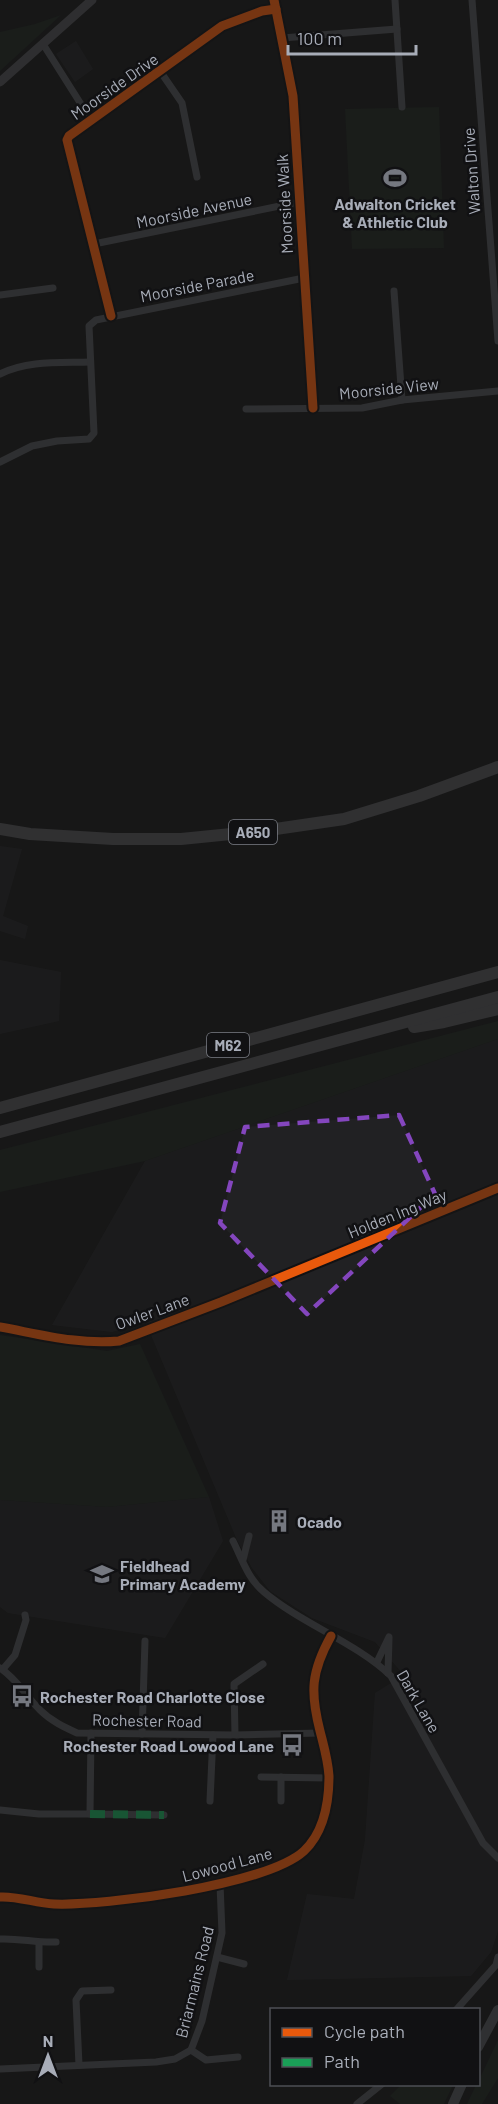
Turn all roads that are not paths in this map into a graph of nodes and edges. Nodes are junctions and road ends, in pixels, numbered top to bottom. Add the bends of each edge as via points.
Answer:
1 (92, 0) edge
2 (274, 0) edge
3 (395, 0) edge
4 (472, 0) edge
5 (276, 9) junction
6 (398, 29) junction
7 (282, 38) junction
8 (43, 44) junction
9 (160, 71) junction
10 (0, 82) edge
11 (402, 107) dead end
12 (91, 120) junction
13 (197, 177) dead end
14 (299, 202) junction
15 (94, 244) junction
16 (304, 278) junction
17 (53, 288) dead end
18 (394, 291) dead end
19 (0, 296) edge
20 (111, 316) junction
21 (498, 341) edge
22 (90, 362) junction
23 (0, 374) edge
24 (498, 391) edge
25 (402, 400) junction
26 (313, 408) junction
27 (246, 409) dead end
28 (0, 462) edge
29 (498, 767) edge
30 (0, 829) edge
31 (498, 972) edge
32 (498, 997) edge
33 (498, 1008) edge
34 (346, 1038) junction
35 (0, 1108) edge
36 (0, 1132) edge
37 (498, 1188) edge
38 (307, 1266) joint
39 (0, 1327) edge
40 (249, 1536) dead end
41 (233, 1541) dead end
42 (243, 1560) junction
43 (25, 1615) dead end
44 (331, 1636) junction
45 (146, 1641) dead end
46 (377, 1662) junction
47 (262, 1664) dead end
48 (1, 1668) edge
49 (388, 1673) junction
50 (91, 1733) junction
51 (320, 1733) junction
52 (142, 1734) junction
53 (213, 1735) junction
54 (235, 1735) junction
55 (261, 1777) dead end
56 (281, 1777) junction
57 (329, 1778) junction
58 (210, 1801) dead end
59 (281, 1801) dead end
60 (0, 1810) edge
61 (90, 1814) junction
62 (164, 1815) dead end
63 (498, 1858) edge
64 (220, 1884) junction
65 (0, 1897) edge
66 (0, 1939) edge
67 (56, 1942) dead end
68 (39, 1943) junction
69 (217, 1957) junction
70 (498, 1957) edge
71 (244, 1964) dead end
72 (39, 1967) dead end
73 (111, 1990) dead end
74 (458, 2008) edge
75 (498, 2010) edge
76 (480, 2044) edge
77 (191, 2050) junction
78 (238, 2057) dead end
79 (79, 2065) junction
80 (0, 2069) edge
81 (381, 2086) edge
82 (462, 2086) edge
83 (357, 2104) edge
84 (453, 2104) edge

1 - 8 street
2 - 5 street, Moorside Walk
3 - 6 street
4 - 21 street, Walton Drive
5 - 7 street, Moorside Walk
5 - 9 street, Moorside Drive via 222,26
6 - 7 street
6 - 11 street
7 - 14 street, Moorside Walk via 293,96
8 - 10 street
8 - 12 street
9 - 12 street, Moorside Drive
9 - 13 street via 182,103
12 - 15 street, Moorside Drive via 67,140
14 - 15 street, Moorside Avenue
14 - 16 street, Moorside Walk
15 - 20 street, Moorside Drive
16 - 20 street, Moorside Parade
16 - 26 street, Moorside Walk
17 - 19 street
18 - 25 street
20 - 22 street, Moorside Parade via 89,326
22 - 23 street via 16,366
22 - 28 street via 94,433 89,440 32,446
24 - 25 street, Moorside View
25 - 26 street, Moorside View via 362,408
26 - 27 street, Moorside View
29 - 30 highway, A650 via 344,819 262,831 181,839 113,839
31 - 35 highway, M62
32 - 34 highway, M62
33 - 34 highway, M62 via 444,1022
34 - 36 highway, M62
37 - 38 street, Holden Ing Way
38 - 39 street, Owler Lane via 119,1341 60,1338
40 - 42 street
41 - 42 street, Dark Lane
42 - 44 street, Dark Lane via 263,1592
43 - 48 street via 15,1655
44 - 46 street, Dark Lane
44 - 51 street, Lowood Lane via 317,1663 312,1685
45 - 52 street
46 - 49 street, Dark Lane
46 - 49 street via 389,1637
47 - 54 street via 234,1684
48 - 50 street, Rochester Road via 57,1724 77,1733
49 - 63 street, Dark Lane via 483,1843
50 - 52 street, Rochester Road
50 - 61 street
51 - 54 street, Rochester Road
51 - 57 street, Lowood Lane
52 - 53 street, Rochester Road
53 - 54 street, Rochester Road
53 - 58 street
55 - 56 street
56 - 57 street
56 - 59 street
57 - 64 street, Lowood Lane via 324,1821 305,1850 276,1868
60 - 61 street
61 - 62 street
64 - 65 street, Lowood Lane via 90,1903 54,1904
64 - 69 street, Briarmains Road via 223,1920
66 - 68 street
67 - 68 street
68 - 72 street
69 - 71 street
69 - 77 street, Briarmains Road
70 - 74 street via 496,1965
73 - 79 street via 82,1991 76,2000
75 - 76 main road
77 - 78 street, Briarmains Road via 206,2060
77 - 79 street, Briarmains Road via 175,2059 156,2062
79 - 80 street, Briarmains Road
81 - 83 street
82 - 84 main road

